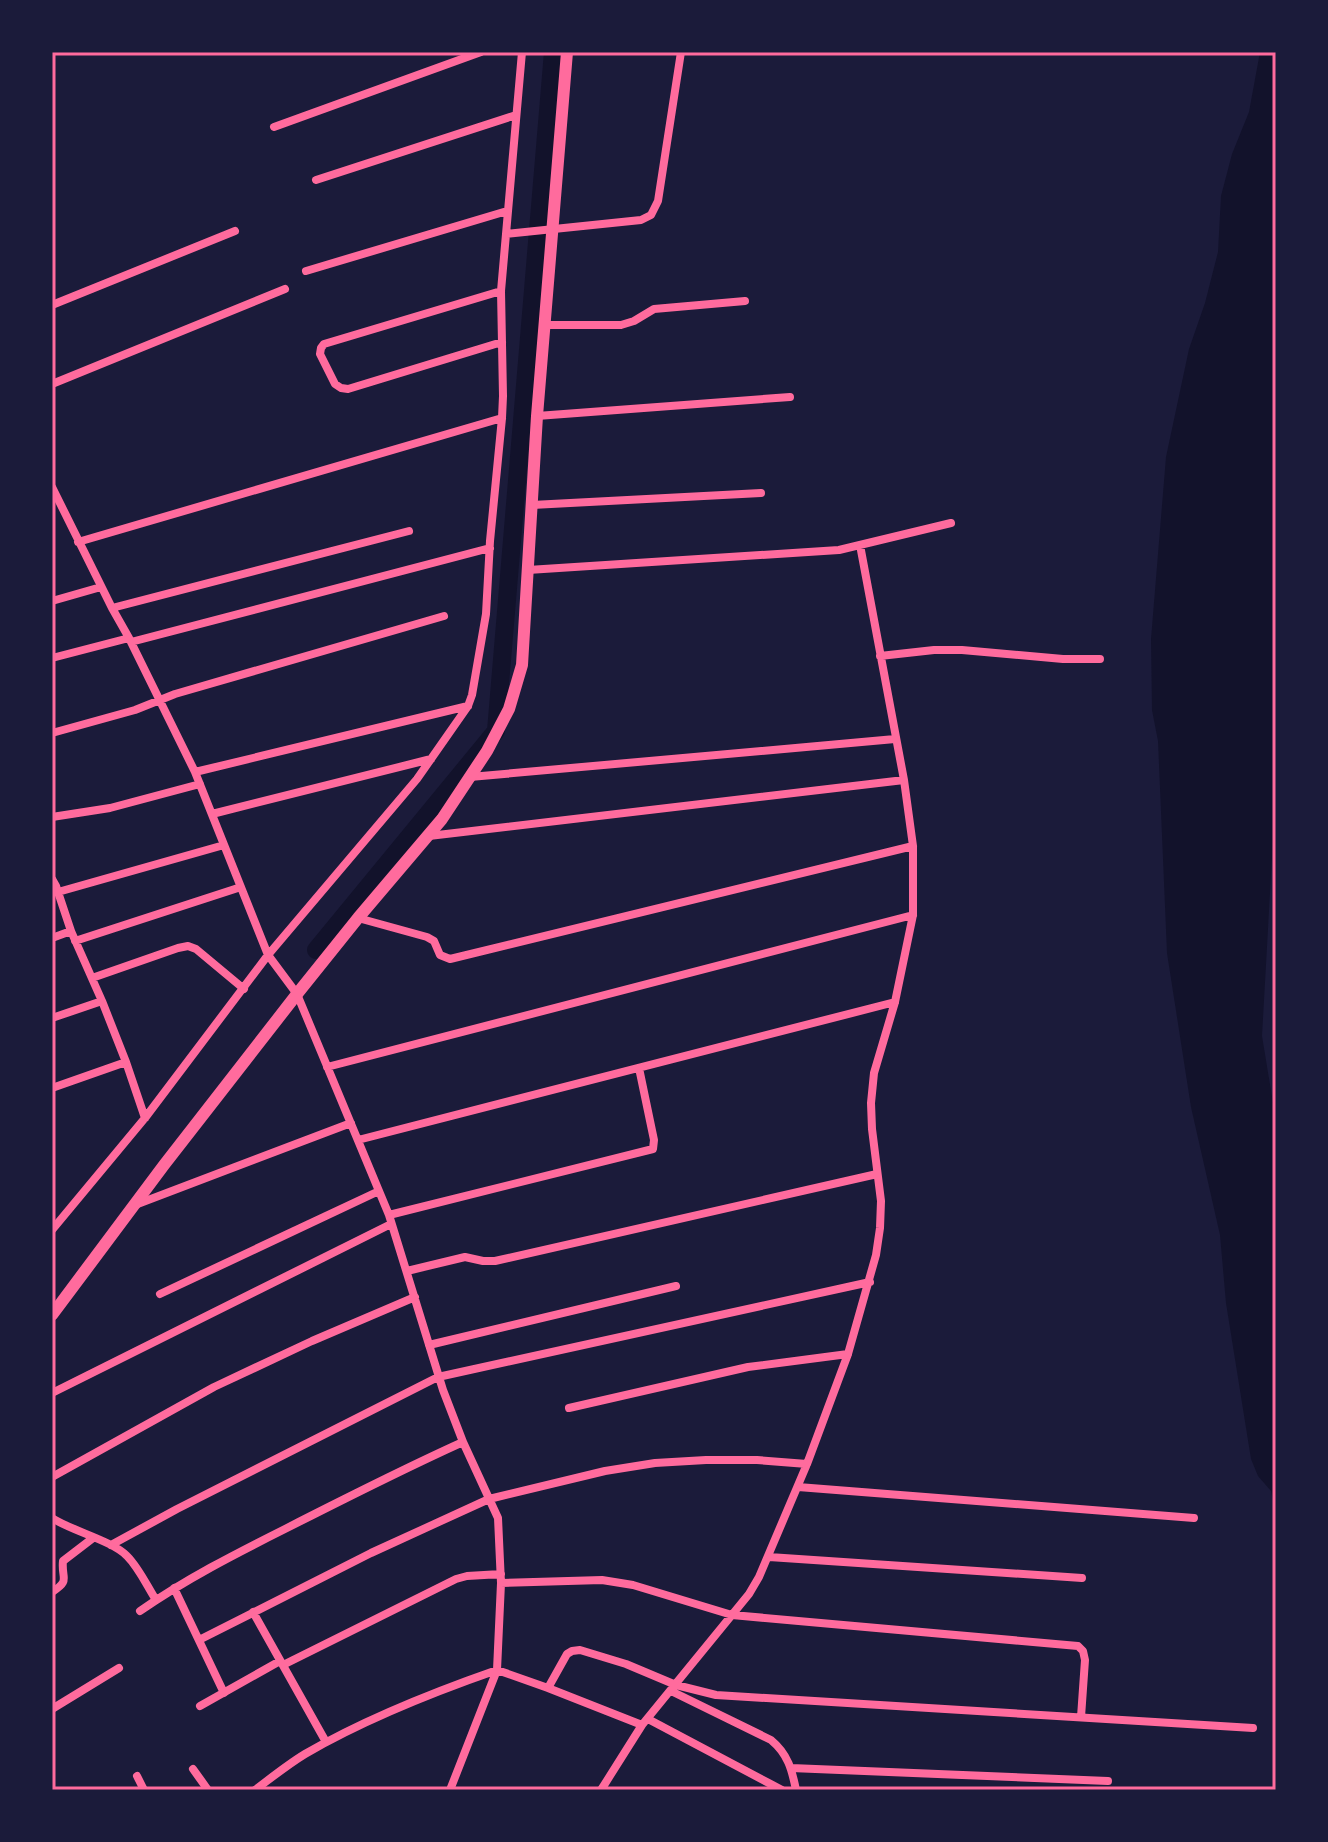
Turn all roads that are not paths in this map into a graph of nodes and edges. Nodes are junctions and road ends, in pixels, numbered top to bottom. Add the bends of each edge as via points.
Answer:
1 (481, 52) edge
2 (522, 52) edge
3 (567, 52) edge
4 (681, 52) edge
5 (516, 115) junction
6 (274, 127) dead end
7 (316, 180) dead end
8 (507, 211) junction
9 (552, 229) junction
10 (235, 231) dead end
11 (506, 234) junction
12 (306, 271) dead end
13 (285, 289) dead end
14 (501, 291) junction
15 (745, 301) dead end
16 (52, 305) edge
17 (544, 325) junction
18 (502, 342) junction
19 (52, 384) edge
20 (790, 397) dead end
21 (537, 416) junction
22 (502, 418) junction
23 (52, 487) edge
24 (761, 493) dead end
25 (532, 505) junction
26 (63, 511) junction
27 (52, 514) edge
28 (951, 523) dead end
29 (409, 531) dead end
30 (78, 542) junction
31 (860, 545) junction
32 (490, 548) junction
33 (528, 570) junction
34 (101, 587) junction
35 (52, 601) edge
36 (112, 608) junction
37 (444, 616) dead end
38 (130, 640) junction
39 (880, 656) junction
40 (52, 658) edge
41 (1100, 659) dead end
42 (161, 700) junction
43 (468, 706) junction
44 (52, 733) edge
45 (895, 739) junction
46 (431, 759) junction
47 (195, 772) junction
48 (470, 777) junction
49 (904, 780) junction
50 (200, 784) junction
51 (212, 814) junction
52 (52, 817) edge
53 (428, 836) junction
54 (224, 845) junction
55 (913, 846) junction
56 (52, 879) edge
57 (241, 887) junction
58 (58, 892) junction
59 (913, 915) junction
60 (358, 918) junction
61 (71, 931) junction
62 (52, 938) edge
63 (75, 941) junction
64 (268, 955) junction
65 (92, 978) junction
66 (244, 989) junction
67 (297, 994) junction
68 (102, 1001) junction
69 (895, 1002) junction
70 (52, 1018) edge
71 (126, 1062) junction
72 (327, 1067) junction
73 (639, 1068) junction
74 (52, 1088) edge
75 (145, 1118) junction
76 (351, 1123) junction
77 (358, 1140) junction
78 (877, 1174) junction
79 (379, 1191) junction
80 (134, 1206) junction
81 (390, 1219) junction
82 (52, 1230) edge
83 (407, 1271) junction
84 (870, 1282) junction
85 (676, 1286) dead end
86 (160, 1294) dead end
87 (415, 1297) junction
88 (52, 1315) edge
89 (429, 1345) junction
90 (848, 1354) junction
91 (438, 1377) junction
92 (52, 1393) edge
93 (569, 1408) dead end
94 (463, 1442) junction
95 (807, 1464) junction
96 (52, 1477) edge
97 (798, 1487) junction
98 (489, 1499) junction
99 (52, 1518) edge
100 (1194, 1518) dead end
101 (93, 1538) junction
102 (111, 1545) junction
103 (769, 1557) junction
104 (501, 1578) junction
105 (1082, 1578) dead end
106 (174, 1588) junction
107 (52, 1592) edge
108 (156, 1600) junction
109 (140, 1611) dead end
110 (253, 1612) junction
111 (732, 1615) junction
112 (199, 1640) junction
113 (282, 1663) junction
114 (119, 1668) dead end
115 (497, 1670) junction
116 (548, 1688) junction
117 (673, 1688) junction
118 (224, 1693) junction
119 (200, 1706) dead end
120 (52, 1709) edge
121 (1081, 1717) junction
122 (645, 1722) junction
123 (1253, 1728) dead end
124 (326, 1742) junction
125 (791, 1768) junction
126 (193, 1769) dead end
127 (137, 1776) dead end
128 (1108, 1781) dead end
129 (144, 1790) edge
130 (208, 1790) edge
131 (255, 1790) edge
132 (450, 1790) edge
133 (601, 1790) edge
134 (782, 1790) edge
135 (796, 1790) edge

1 - 6 street
2 - 5 street
3 - 9 street
4 - 9 street via 658,201 651,215
5 - 7 street
5 - 8 street
8 - 11 street
8 - 12 street
9 - 11 street
9 - 17 street
10 - 16 street
11 - 14 street
13 - 19 street
14 - 18 street
14 - 18 street via 324,344 320,354 335,384 348,389
15 - 17 street via 654,309 621,325
17 - 21 street
18 - 22 street
20 - 21 street
21 - 25 street
22 - 30 street
22 - 32 street
23 - 26 street
24 - 25 street
25 - 33 street
26 - 27 street
26 - 30 street
28 - 31 street
29 - 36 street
30 - 34 street
31 - 33 street
31 - 39 street
32 - 38 street
32 - 43 street via 486,614
33 - 48 street via 522,665 509,709
34 - 35 street
34 - 36 street
36 - 38 street
37 - 42 street
38 - 40 street
38 - 42 street
39 - 41 street via 962,650
39 - 45 street
42 - 44 street
42 - 47 street
43 - 46 street
43 - 47 street
45 - 48 street
45 - 49 street
46 - 51 street
46 - 64 street
47 - 50 street
48 - 53 street
49 - 53 street
49 - 55 street
50 - 51 street
50 - 52 street
51 - 54 street
53 - 60 street
54 - 57 street
54 - 58 street
55 - 59 street
55 - 60 street via 450,959 440,955 427,937
56 - 58 street
57 - 63 street
57 - 64 street
58 - 61 street
59 - 69 street
59 - 72 street
60 - 67 street
61 - 62 street
61 - 63 street
63 - 65 street
64 - 66 street
64 - 67 street
65 - 66 street via 188,946
65 - 68 street
66 - 75 street
67 - 72 street
67 - 80 street
68 - 70 street
68 - 71 street
69 - 73 street
69 - 78 street via 874,1073
71 - 74 street
71 - 75 street
72 - 76 street
73 - 77 street
73 - 81 street via 653,1149
75 - 82 street
76 - 77 street
76 - 80 street
77 - 79 street
78 - 83 street via 495,1261 465,1257
78 - 84 street via 880,1228
79 - 81 street
79 - 86 street
80 - 88 street
81 - 83 street
81 - 92 street
83 - 87 street
84 - 90 street
84 - 91 street
85 - 89 street
87 - 89 street
87 - 96 street via 214,1387
89 - 91 street
90 - 93 street via 748,1367
90 - 95 street
91 - 94 street
91 - 102 street
94 - 98 street
94 - 106 street
95 - 97 street
95 - 98 street via 655,1463
97 - 100 street
97 - 103 street
98 - 104 street via 498,1518
98 - 110 street
99 - 101 street
101 - 102 street
101 - 107 street via 63,1561 65,1581
102 - 108 street via 128,1557
103 - 105 street
103 - 111 street
104 - 111 street via 618,1582
104 - 113 street via 456,1579
104 - 115 street
106 - 108 street
106 - 112 street
108 - 109 street
110 - 112 street
110 - 113 street
111 - 117 street
111 - 121 street via 1078,1646 1085,1660
112 - 118 street
113 - 118 street
113 - 124 street
114 - 120 street
115 - 116 street
115 - 124 street
115 - 132 street
116 - 117 street via 567,1654 580,1650 626,1664
116 - 122 street
117 - 121 street
117 - 122 street
117 - 125 street via 771,1740
118 - 119 street
121 - 123 street
122 - 133 street
122 - 134 street
124 - 131 street
125 - 128 street
125 - 135 street
126 - 130 street
127 - 129 street

